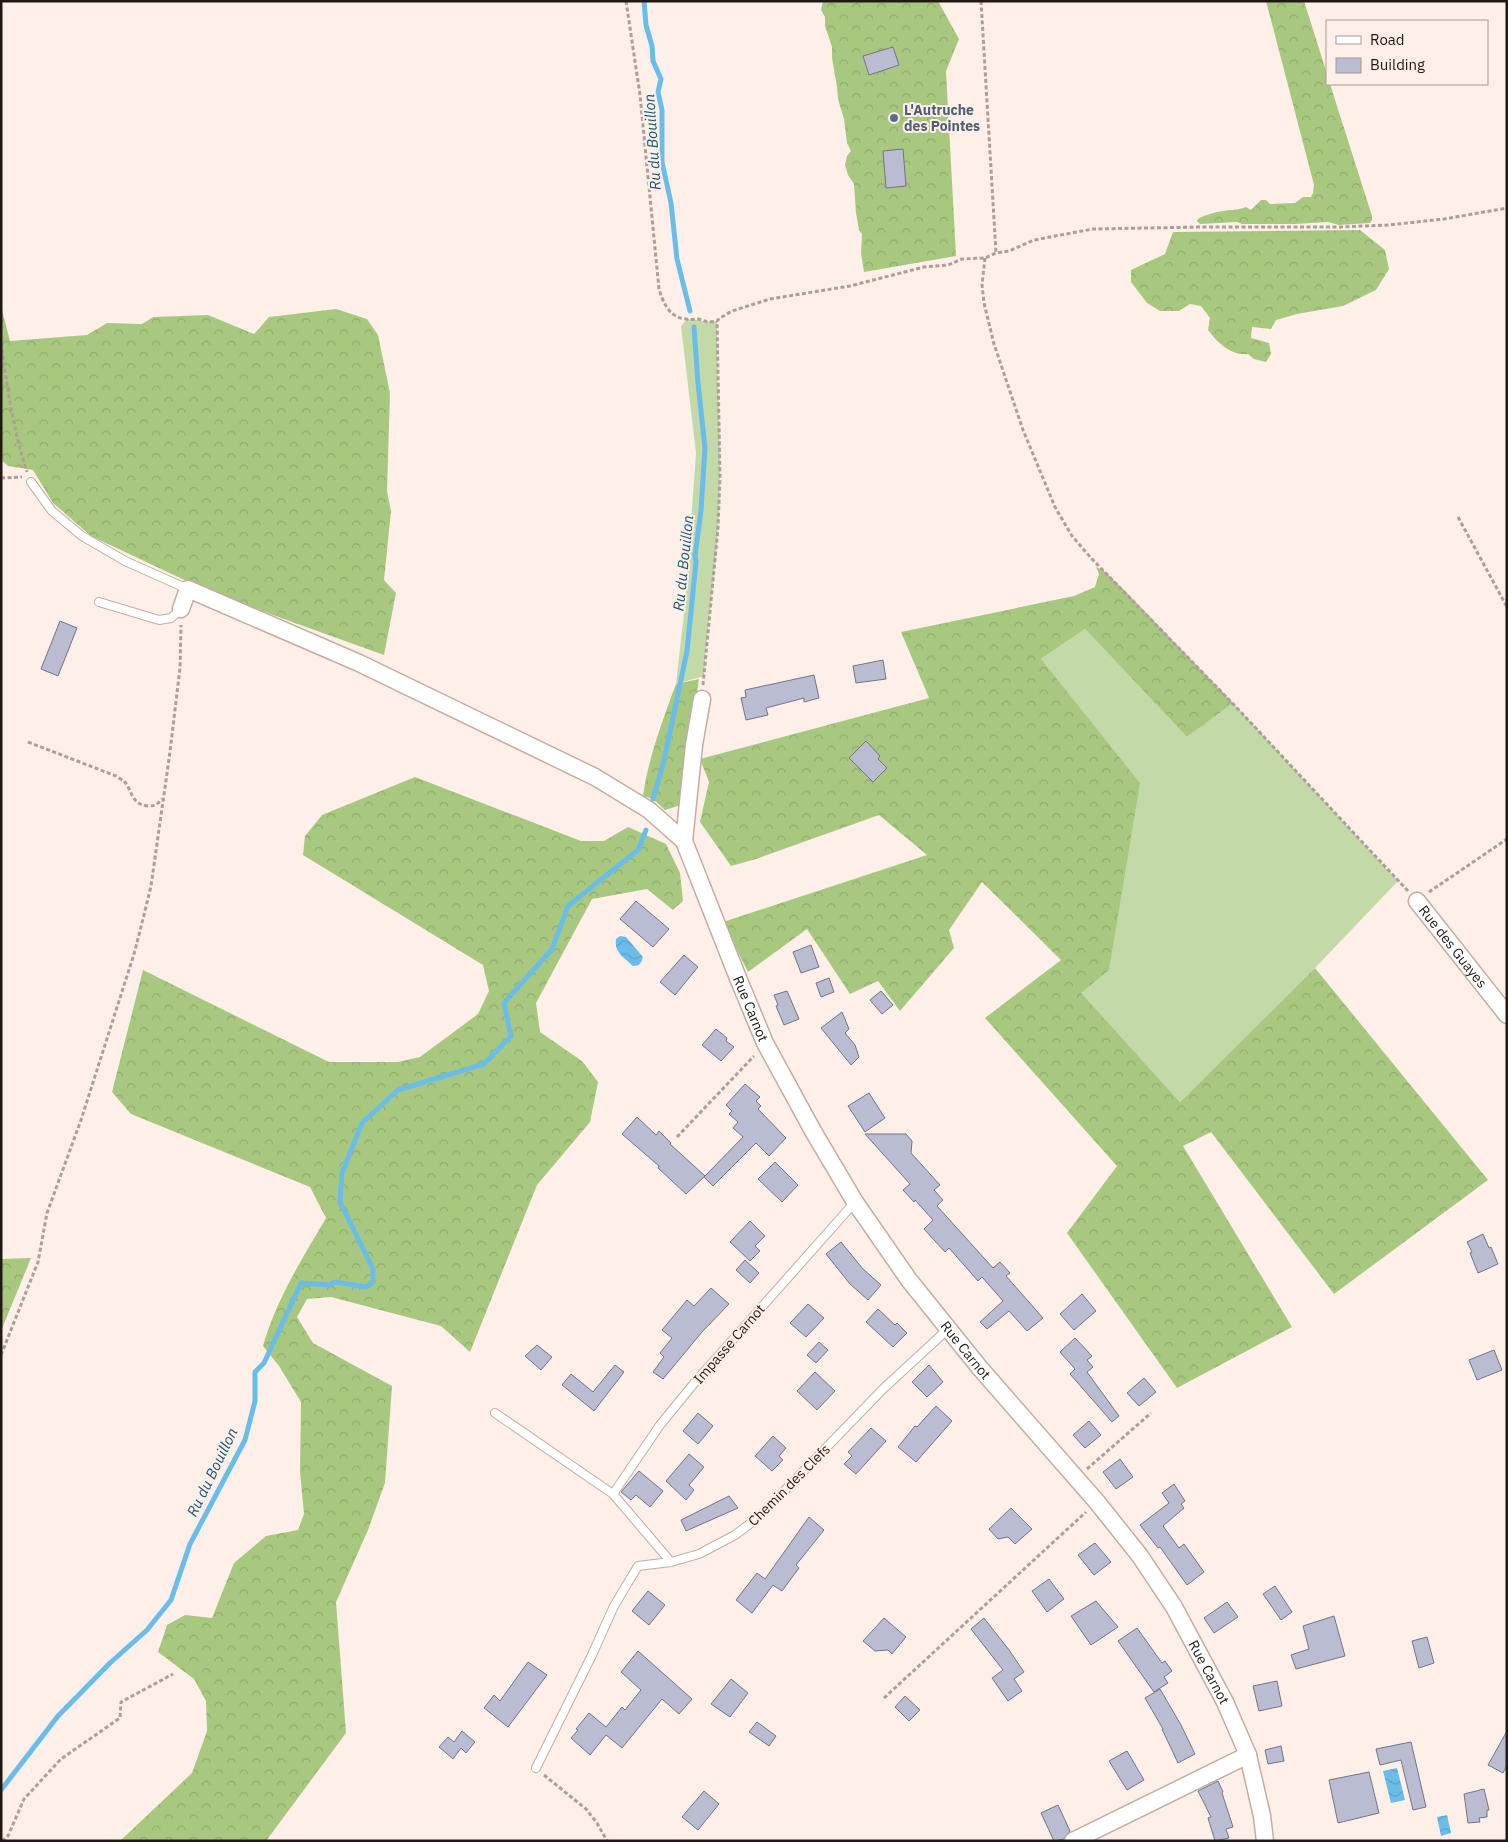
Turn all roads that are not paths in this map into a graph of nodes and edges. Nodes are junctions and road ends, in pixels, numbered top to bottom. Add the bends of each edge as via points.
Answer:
1 (31, 482) road end
2 (188, 589) junction
3 (98, 602) dead end
4 (181, 609) joint
5 (702, 699) road end
6 (684, 841) junction
7 (1417, 902) road end
8 (1507, 1015) edge
9 (855, 1202) junction
10 (948, 1329) junction
11 (494, 1413) dead end
12 (613, 1494) junction
13 (671, 1562) junction
14 (1248, 1755) junction
15 (536, 1768) road end
16 (1073, 1841) edge
17 (1265, 1841) edge

1 - 2 lane via 52,511 82,536 127,562
2 - 4 street
2 - 6 street via 359,663 595,777 649,810
3 - 4 lane via 159,620 171,618
5 - 6 street
6 - 9 street, Rue Carnot via 766,1043
7 - 8 street, Rue des Guayes
9 - 10 street, Rue Carnot via 909,1280
9 - 12 lane, Impasse Carnot via 690,1388 660,1425
10 - 13 lane, Chemin des Clefs via 882,1389 759,1517 735,1535 698,1554
10 - 14 street, Rue Carnot via 1140,1556 1174,1607 1225,1702
11 - 12 lane
12 - 13 lane
13 - 15 lane, Chemin des Clefs via 638,1566 614,1606
14 - 16 street
14 - 17 street, Rue Carnot

